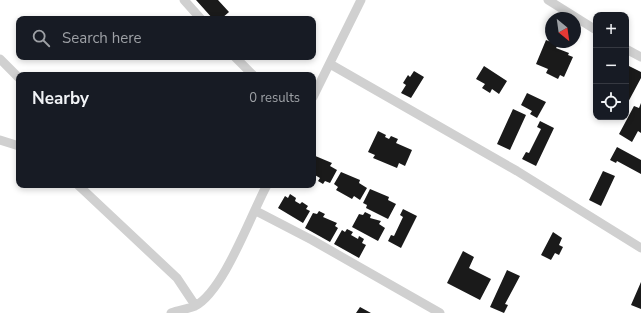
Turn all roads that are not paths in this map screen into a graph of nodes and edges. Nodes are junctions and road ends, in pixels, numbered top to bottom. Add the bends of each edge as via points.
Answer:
1 (184, 0) edge
2 (360, 0) edge
3 (548, 0) edge
4 (198, 16) edge
5 (593, 28) edge
6 (629, 50) edge
7 (641, 57) edge
8 (0, 59) edge
9 (237, 60) edge
10 (330, 64) junction
11 (249, 72) edge
12 (16, 75) edge
13 (316, 91) edge
14 (0, 140) edge
15 (16, 145) edge
16 (81, 188) edge
17 (265, 188) edge
18 (256, 211) junction
19 (641, 248) edge
20 (195, 306) junction
21 (171, 313) edge
22 (440, 313) edge

1 - 4 street
2 - 10 street
3 - 5 street
6 - 7 street
8 - 12 street
9 - 11 street
10 - 13 street
10 - 19 street via 517,171
14 - 15 street
16 - 20 street via 177,278
17 - 18 street
18 - 20 street via 218,282
18 - 22 street
20 - 21 street

